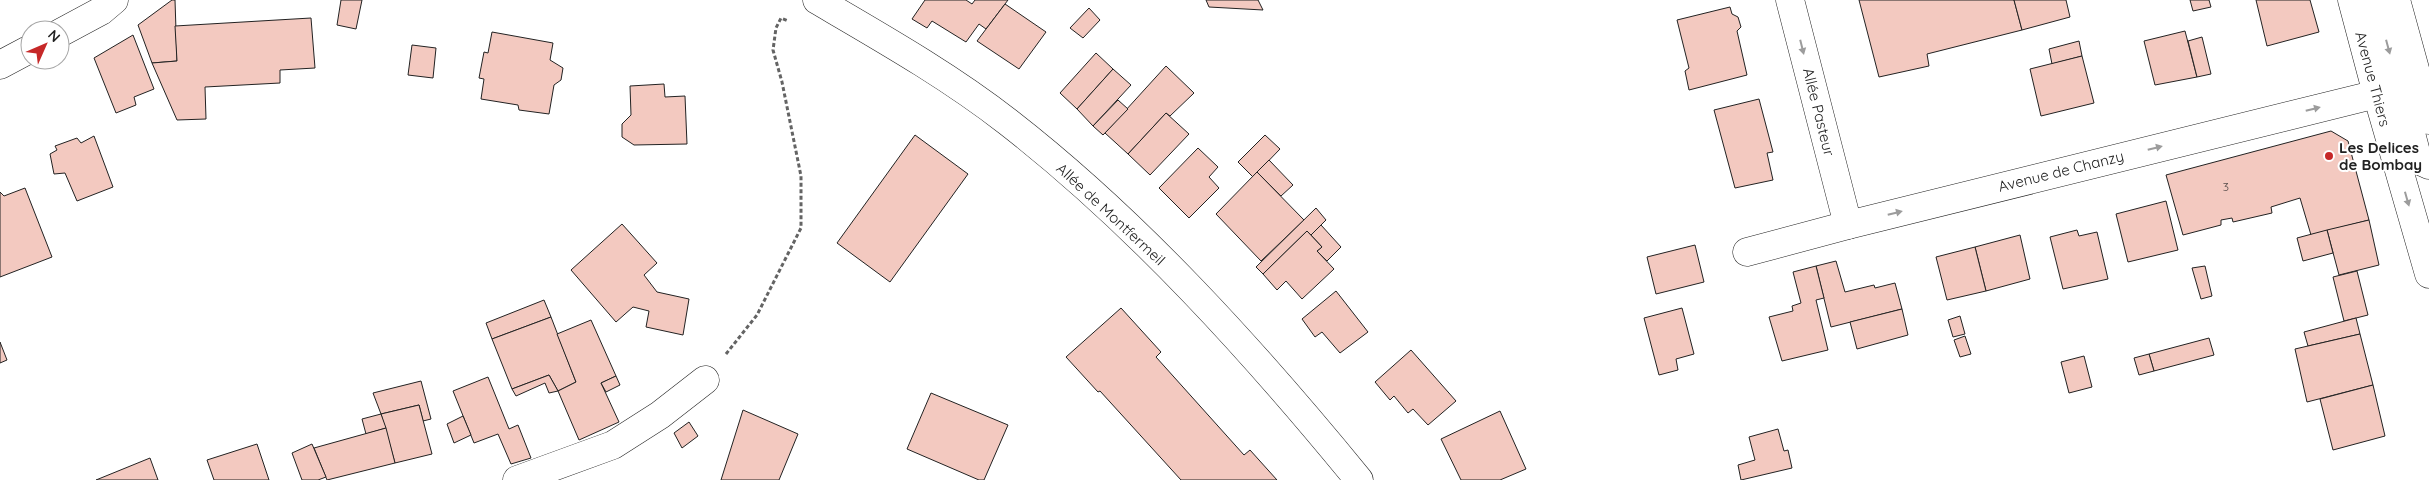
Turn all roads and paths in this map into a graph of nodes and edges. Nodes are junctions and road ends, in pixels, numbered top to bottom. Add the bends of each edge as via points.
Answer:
1 (114, 0) edge
2 (817, 0) edge
3 (1790, 0) edge
4 (2352, 0) edge
5 (2376, 0) edge
6 (2396, 0) edge
7 (796, 25) dead end
8 (70, 28) edge
9 (20, 54) edge
10 (0, 65) edge
11 (2377, 94) junction
12 (2429, 120) edge
13 (2429, 165) edge
14 (1848, 224) junction
15 (1747, 252) dead end
16 (2429, 274) edge
17 (705, 380) joint
18 (517, 480) edge
19 (1360, 480) edge

1 - 8 street
2 - 19 street, Allée de Montfermeil via 920,62 1007,121 1097,196 1220,320
3 -> 14 street, Allée Pasteur
4 - 11 street, Avenue Thiers
5 -> 13 street via 2418,160
6 - 12 street
7 - 17 path via 781,18 773,50 801,176 801,228 758,315
9 - 10 street
14 -> 11 street, Avenue de Chanzy
11 -> 16 street, Avenue Thiers
14 - 15 street, Avenue de Chanzy
17 - 18 street via 660,416 613,445

